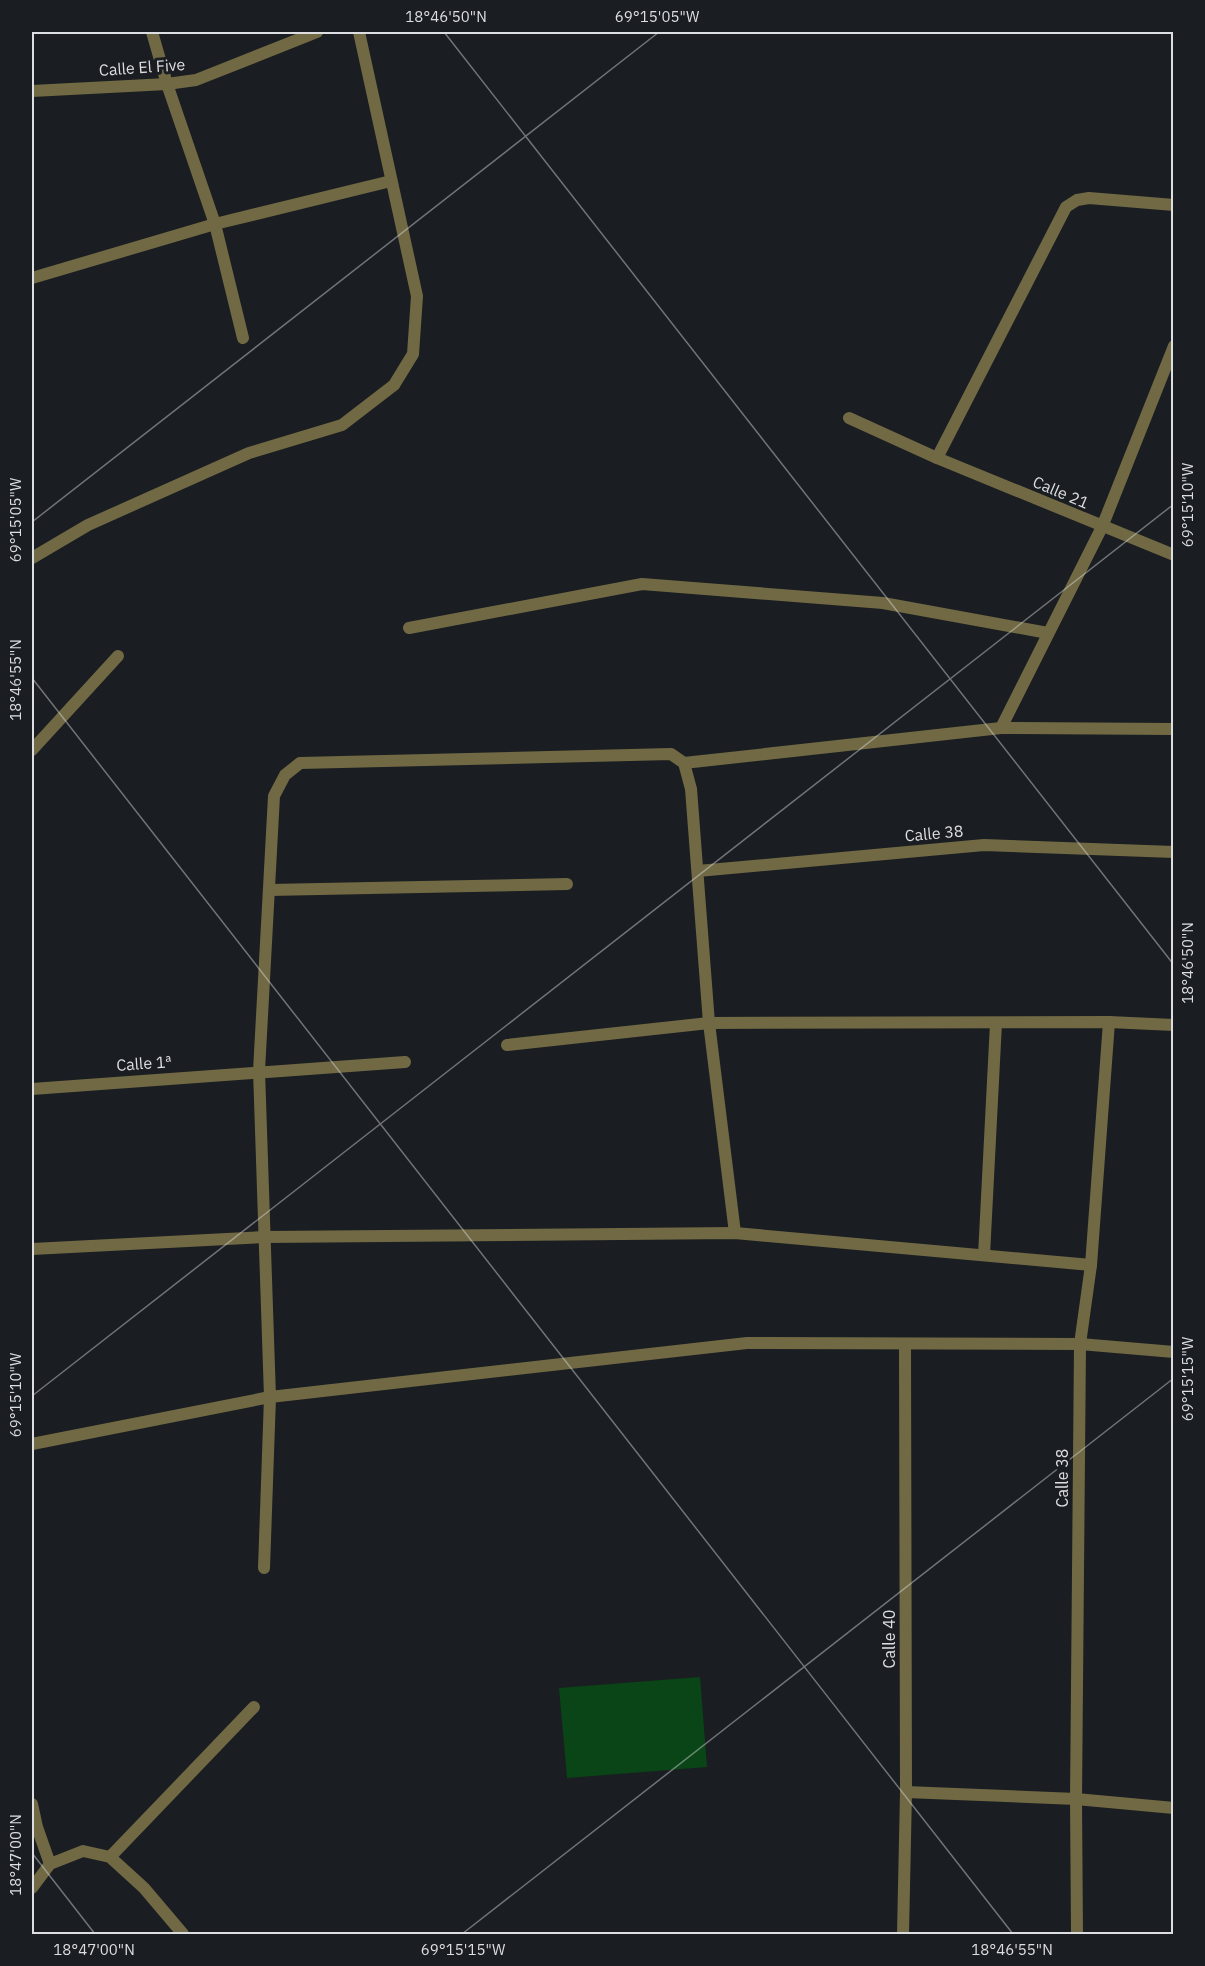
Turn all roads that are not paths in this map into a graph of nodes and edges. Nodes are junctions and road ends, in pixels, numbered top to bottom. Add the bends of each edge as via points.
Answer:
1 (152, 32) edge
2 (317, 32) edge
3 (359, 32) edge
4 (167, 84) junction
5 (32, 91) edge
6 (391, 181) junction
7 (1173, 205) edge
8 (215, 224) junction
9 (32, 278) edge
10 (243, 338) dead end
11 (1173, 346) edge
12 (849, 418) dead end
13 (937, 458) junction
14 (1102, 526) junction
15 (1173, 555) edge
16 (32, 558) edge
17 (409, 628) dead end
18 (1048, 633) junction
19 (118, 656) dead end
20 (1001, 728) junction
21 (1173, 729) edge
22 (32, 750) edge
23 (684, 763) junction
24 (1173, 852) edge
25 (698, 871) junction
26 (567, 884) dead end
27 (269, 890) junction
28 (709, 1023) junction
29 (996, 1023) junction
30 (1108, 1023) junction
31 (1173, 1025) edge
32 (507, 1045) dead end
33 (405, 1062) dead end
34 (259, 1071) junction
35 (32, 1089) edge
36 (735, 1233) junction
37 (264, 1237) junction
38 (32, 1249) edge
39 (984, 1255) junction
40 (1091, 1265) junction
41 (905, 1344) junction
42 (1080, 1344) junction
43 (1173, 1352) edge
44 (270, 1397) junction
45 (32, 1444) edge
46 (264, 1568) dead end
47 (254, 1707) dead end
48 (906, 1792) junction
49 (1076, 1799) junction
50 (32, 1804) edge
51 (1173, 1808) edge
52 (110, 1857) junction
53 (50, 1864) junction
54 (32, 1888) edge
55 (183, 1935) edge
56 (903, 1935) edge
57 (1077, 1935) edge

1 - 4 street
2 - 4 street, Calle El Five via 196,80
3 - 6 street
4 - 5 street, Calle El Five
4 - 8 street
6 - 8 street
6 - 16 street via 417,296 413,354 394,385 342,425 249,453 88,525
7 - 13 street via 1089,198 1065,207
8 - 9 street
8 - 10 street
11 - 14 street
12 - 13 street, Calle 21
13 - 14 street, Calle 21
14 - 15 street, Calle 21
14 - 18 street
17 - 18 street via 642,584 883,603
18 - 20 street
19 - 22 street
20 - 21 street
20 - 23 street
23 - 25 street via 691,789
23 - 27 street via 671,754 300,763 285,775 274,796
24 - 25 street, Calle 38 via 984,845
25 - 28 street
26 - 27 street
27 - 34 street
28 - 29 street
28 - 32 street
28 - 36 street
29 - 30 street
29 - 39 street
30 - 31 street
30 - 40 street, Calle 38
33 - 34 street, Calle 1ª
34 - 35 street, Calle 1ª
34 - 37 street
36 - 37 street
36 - 39 street
37 - 38 street
37 - 44 street
39 - 40 street
40 - 42 street, Calle 38
41 - 42 street
41 - 44 street via 747,1343
41 - 48 street, Calle 40
42 - 43 street
42 - 49 street, Calle 38
44 - 45 street
44 - 46 street
47 - 52 street
48 - 49 street
48 - 56 street, Calle 40
49 - 51 street
49 - 57 street, Calle 38
50 - 53 street
52 - 53 street via 83,1851
52 - 55 street via 144,1888
53 - 54 street

